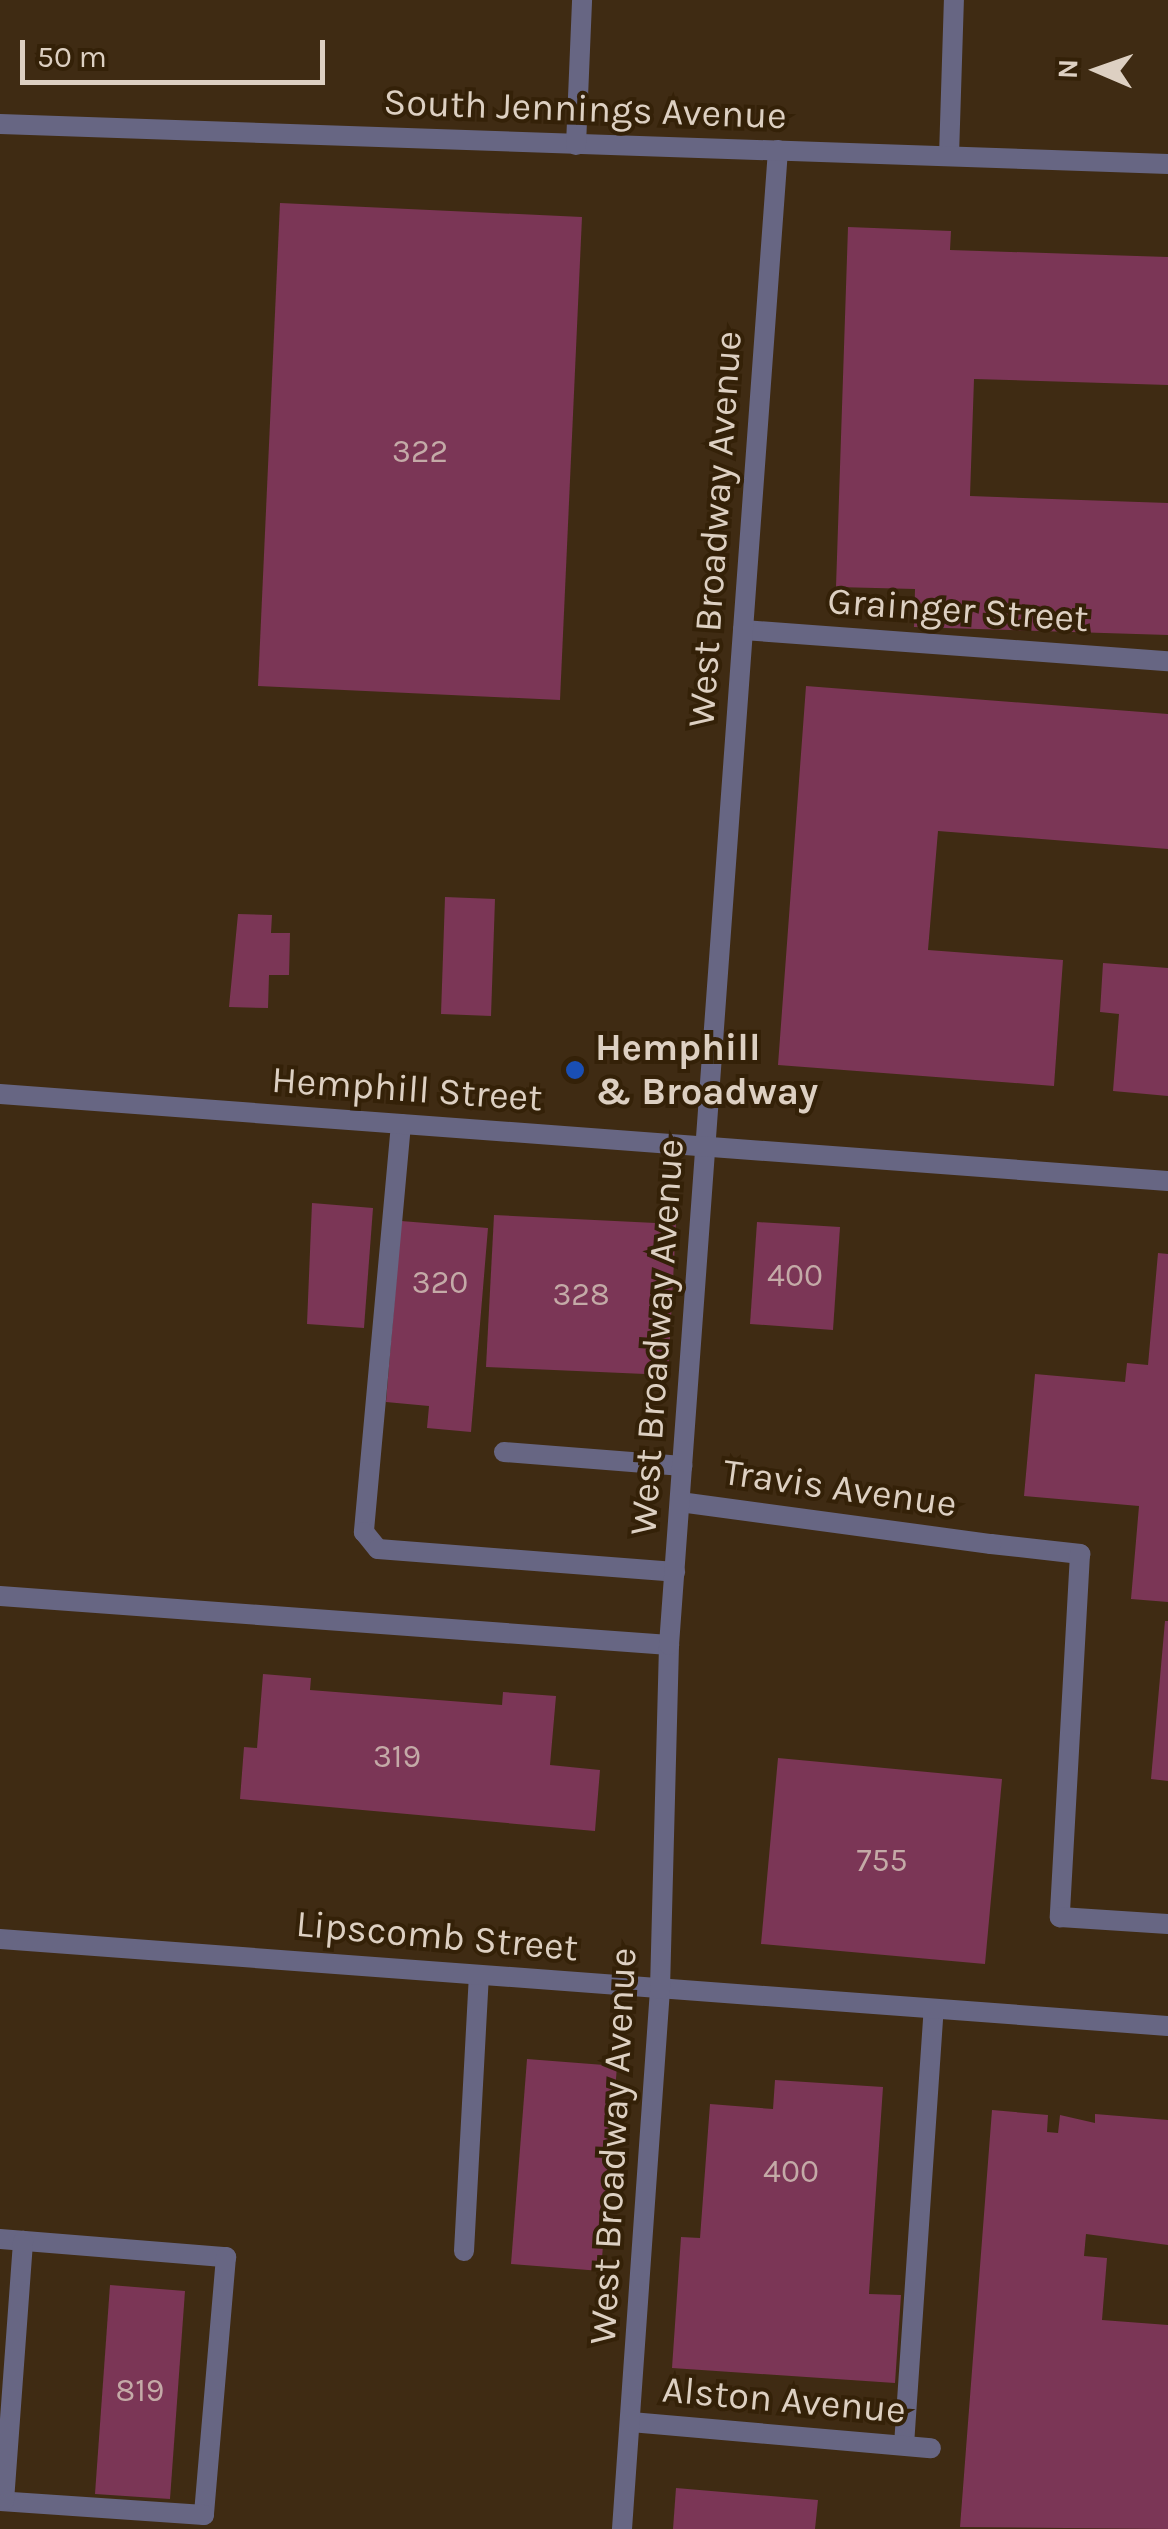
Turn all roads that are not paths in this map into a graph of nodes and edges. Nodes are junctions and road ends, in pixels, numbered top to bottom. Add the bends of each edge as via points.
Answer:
1 (582, 0) edge
2 (954, 0) edge
3 (0, 124) edge
4 (576, 145) junction
5 (778, 150) junction
6 (949, 156) junction
7 (1168, 164) edge
8 (743, 630) junction
9 (1168, 661) edge
10 (0, 1094) edge
11 (401, 1124) junction
12 (706, 1146) junction
13 (1168, 1181) edge
14 (504, 1452) dead end
15 (682, 1466) junction
16 (680, 1502) junction
17 (674, 1572) junction
18 (0, 1596) edge
19 (669, 1646) junction
20 (1168, 1924) edge
21 (0, 1939) edge
22 (480, 1974) junction
23 (660, 1989) junction
24 (934, 2009) junction
25 (1168, 2026) edge
26 (0, 2239) edge
27 (23, 2240) junction
28 (464, 2251) dead end
29 (631, 2422) junction
30 (904, 2446) junction
31 (931, 2448) dead end
32 (2, 2501) edge
33 (622, 2529) edge

1 - 4 street
2 - 6 street
3 - 4 street, South Jennings Avenue
4 - 5 street, South Jennings Avenue
5 - 6 street, South Jennings Avenue
5 - 8 street, West Broadway Avenue
6 - 7 street, South Jennings Avenue
8 - 9 street, Grainger Street
8 - 12 street, West Broadway Avenue
10 - 11 street, Hemphill Street
11 - 12 street, Hemphill Street
11 - 17 street via 364,1532 378,1549
12 - 13 street, Hemphill Street
12 - 15 street, West Broadway Avenue
14 - 15 street
15 - 16 street, West Broadway Avenue
16 - 17 street, West Broadway Avenue
16 - 20 street, Travis Avenue via 1080,1554 1060,1917
17 - 19 street, West Broadway Avenue
18 - 19 street
19 - 23 street, West Broadway Avenue
21 - 22 street, Lipscomb Street
22 - 23 street, Lipscomb Street
22 - 28 street
23 - 24 street, Lipscomb Street
23 - 29 street, West Broadway Avenue
24 - 25 street, Lipscomb Street
24 - 30 street
26 - 27 street
27 - 32 street
27 - 32 street via 226,2257 204,2515
29 - 30 street, Alston Avenue
29 - 33 street, West Broadway Avenue
30 - 31 street, Alston Avenue

